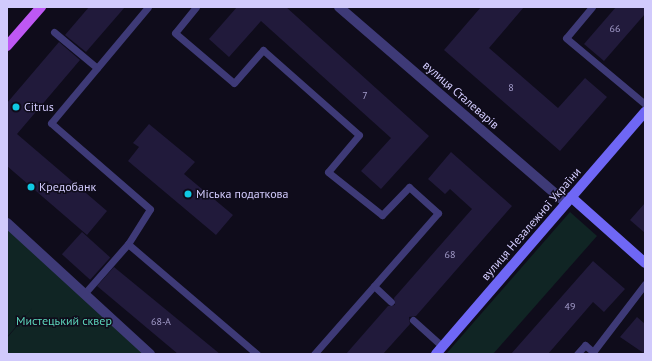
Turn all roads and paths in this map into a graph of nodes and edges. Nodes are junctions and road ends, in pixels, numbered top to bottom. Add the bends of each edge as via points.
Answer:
1 (41, 7) edge
2 (148, 7) edge
3 (196, 7) edge
4 (339, 7) edge
5 (592, 7) edge
6 (54, 32) dead end
7 (7, 46) edge
8 (97, 68) junction
9 (645, 104) edge
10 (645, 112) edge
11 (569, 200) junction
12 (7, 223) edge
13 (128, 244) junction
14 (645, 263) edge
15 (645, 284) edge
16 (374, 286) junction
17 (84, 294) junction
18 (391, 302) dead end
19 (413, 320) dead end
20 (439, 350) edge
21 (595, 353) edge
22 (150, 354) edge
23 (257, 354) edge
24 (314, 354) edge
25 (577, 354) edge

1 - 7 main road
2 - 8 lane
3 - 16 lane via 175,33 234,83 263,50 359,135 328,172 382,215 409,187 438,213
4 - 11 street, вулиця Сталеварів
5 - 9 lane via 566,38
6 - 8 lane
8 - 13 lane via 51,123 150,209
10 - 11 street, вулиця Незалежної України
11 - 14 street, вулиця Сталеварів
11 - 20 street, вулиця Незалежної України
12 - 17 street
13 - 17 lane
13 - 23 lane
15 - 21 lane
16 - 18 lane
16 - 24 lane
17 - 22 street
19 - 20 lane
21 - 25 lane via 585,345

